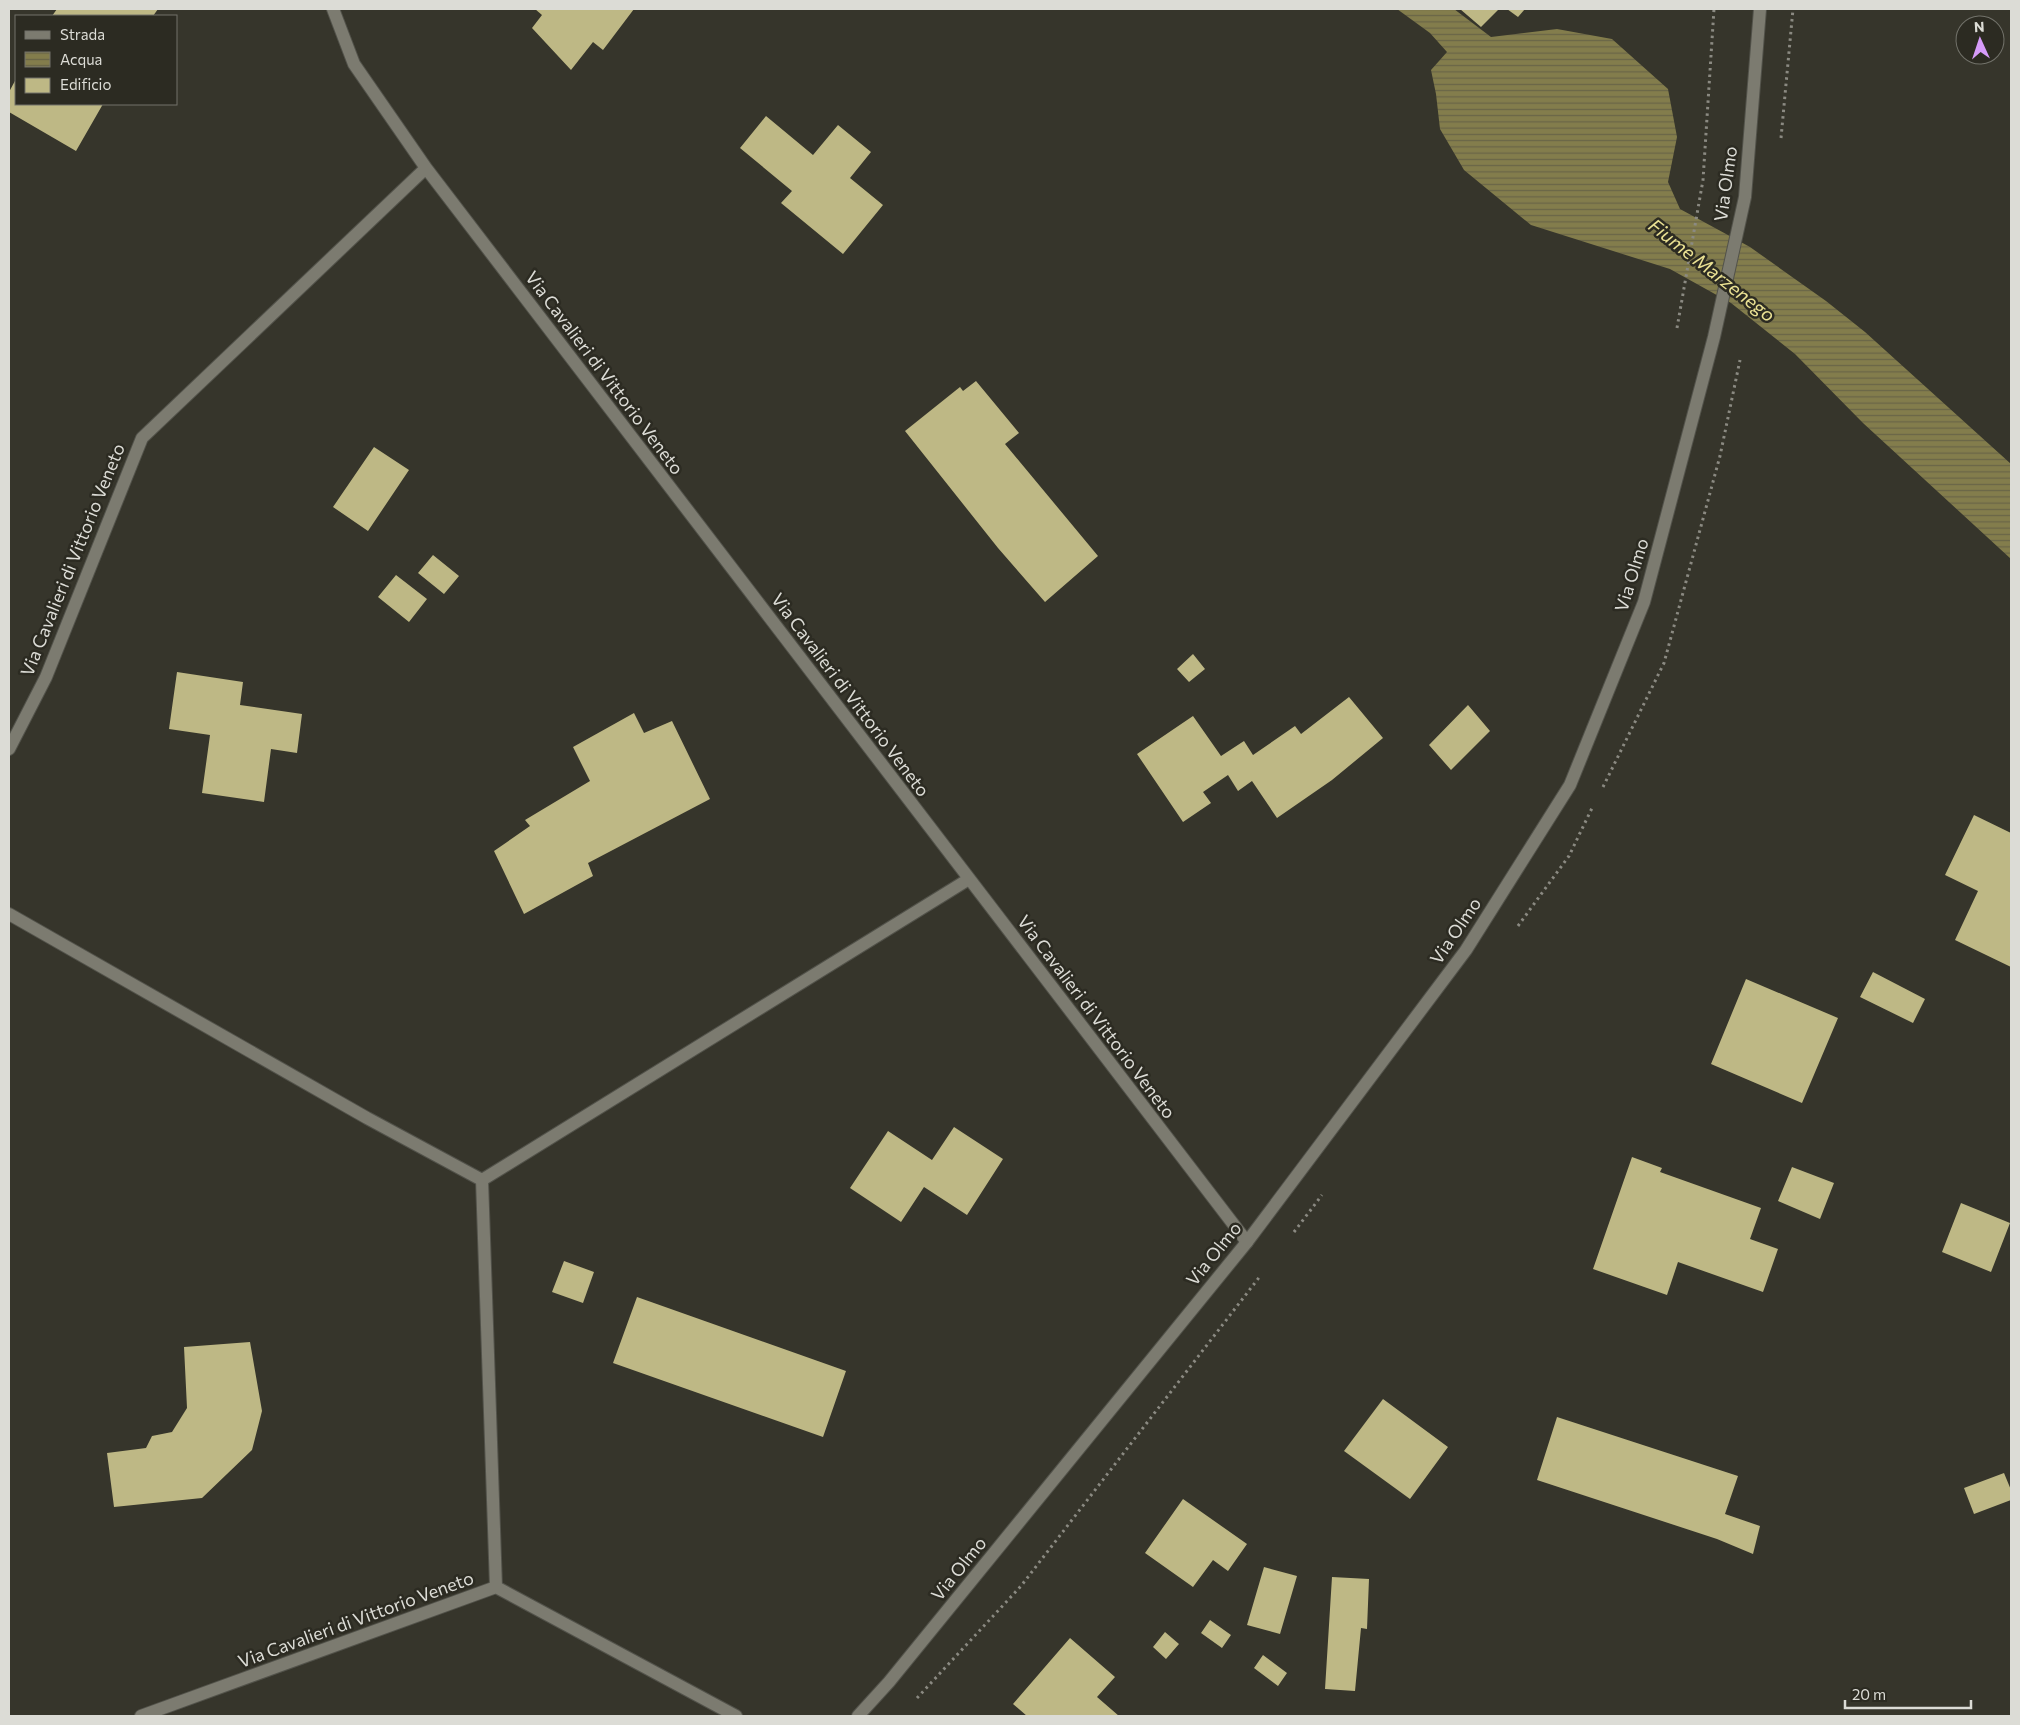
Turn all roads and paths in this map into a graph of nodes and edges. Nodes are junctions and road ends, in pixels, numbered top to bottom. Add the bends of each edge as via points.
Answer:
1 (333, 9) edge
2 (1714, 9) edge
3 (1760, 9) edge
4 (1793, 9) edge
5 (1781, 143) dead end
6 (426, 168) junction
7 (1677, 328) dead end
8 (9, 749) edge
9 (969, 879) junction
10 (9, 914) edge
11 (482, 1180) junction
12 (1247, 1242) junction
13 (496, 1587) junction
14 (141, 1716) edge
15 (736, 1716) edge
16 (858, 1716) edge

1 - 6 street, Via Cavalieri di Vittorio Veneto via 354,64
2 - 7 path via 1703,180
3 - 12 street, Via Olmo via 1745,196 1714,337 1644,602 1570,784 1466,950
4 - 5 path
6 - 8 street, Via Cavalieri di Vittorio Veneto via 142,438 46,677
6 - 9 street, Via Cavalieri di Vittorio Veneto
9 - 11 street
9 - 12 street, Via Cavalieri di Vittorio Veneto
10 - 11 street
11 - 13 street
12 - 16 street, Via Olmo via 890,1682
13 - 14 street, Via Cavalieri di Vittorio Veneto
13 - 15 street, Via Cavalieri di Vittorio Veneto

